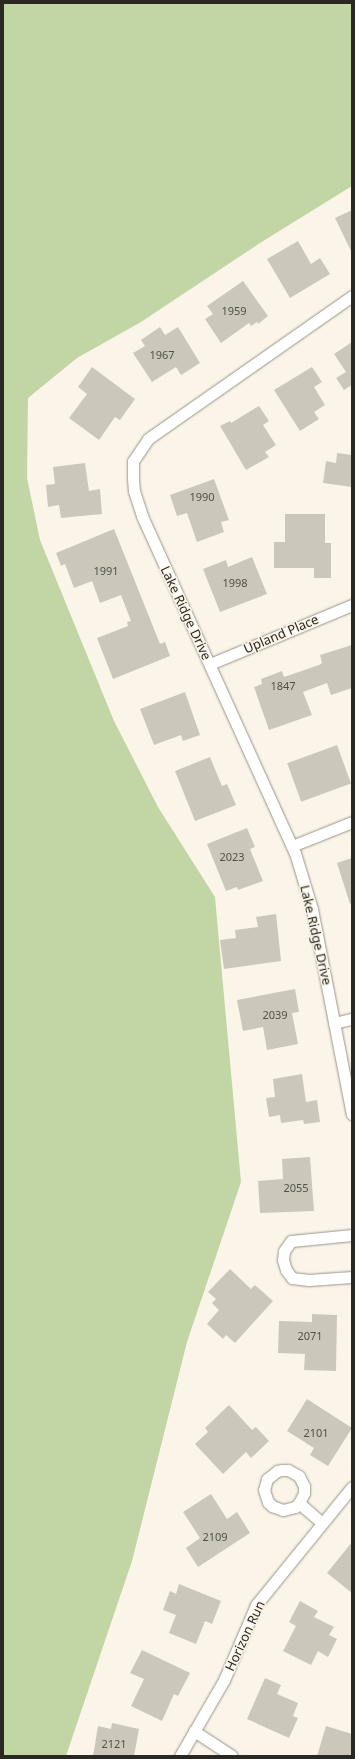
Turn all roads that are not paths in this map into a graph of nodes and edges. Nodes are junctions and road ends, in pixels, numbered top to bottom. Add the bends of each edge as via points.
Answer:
1 (352, 296) edge
2 (352, 605) edge
3 (210, 664) junction
4 (352, 822) edge
5 (292, 846) junction
6 (352, 1019) edge
7 (334, 1023) junction
8 (352, 1114) edge
9 (352, 1235) edge
10 (352, 1277) edge
11 (352, 1487) edge
12 (299, 1503) dead end
13 (322, 1523) junction
14 (194, 1731) junction
15 (180, 1756) edge
16 (232, 1756) edge

1 - 3 street, Lake Ridge Drive via 148,439 134,461 134,491 142,516
2 - 3 street, Upland Place
3 - 5 street, Lake Ridge Drive
4 - 5 street
5 - 7 street, Lake Ridge Drive via 312,909
6 - 7 street
7 - 8 street, Lake Ridge Drive
9 - 10 street via 291,1241 284,1251 283,1260 292,1278 309,1280
11 - 13 street, Horizon Run
12 - 13 street
13 - 14 street, Horizon Run via 256,1605 224,1680
14 - 15 street, Horizon Run
14 - 16 street

